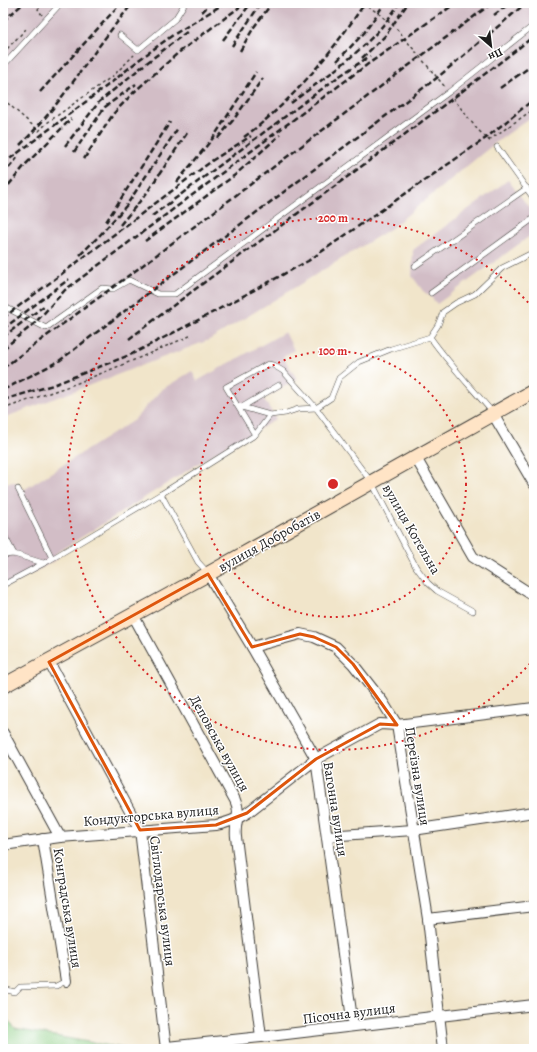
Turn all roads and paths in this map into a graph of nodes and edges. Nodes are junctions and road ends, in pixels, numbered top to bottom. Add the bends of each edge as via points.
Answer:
1 (46, 3) edge
2 (62, 3) edge
3 (185, 3) edge
4 (363, 3) edge
5 (46, 19) junction
6 (30, 25) dead end
7 (534, 25) edge
8 (120, 35) dead end
9 (138, 50) junction
10 (3, 53) edge
11 (3, 66) edge
12 (449, 92) junction
13 (3, 99) edge
14 (534, 109) edge
15 (489, 140) junction
16 (497, 147) joint
17 (526, 188) junction
18 (533, 196) edge
19 (534, 218) edge
20 (534, 252) edge
21 (415, 266) dead end
22 (431, 293) dead end
23 (3, 306) edge
24 (192, 335) dead end
25 (430, 338) junction
26 (279, 385) dead end
27 (534, 391) edge
28 (240, 407) junction
29 (316, 408) junction
30 (3, 409) edge
31 (493, 414) junction
32 (270, 415) junction
33 (256, 435) junction
34 (416, 458) junction
35 (372, 483) junction
36 (534, 484) edge
37 (18, 489) dead end
38 (161, 494) junction
39 (3, 533) edge
40 (3, 549) edge
41 (14, 554) junction
42 (3, 556) edge
43 (52, 558) junction
44 (44, 563) junction
45 (208, 574) junction
46 (3, 586) edge
47 (534, 596) edge
48 (473, 611) dead end
49 (133, 615) junction
50 (252, 647) junction
51 (49, 662) junction
52 (3, 686) edge
53 (534, 708) edge
54 (397, 725) junction
55 (3, 733) edge
56 (316, 760) junction
57 (534, 812) edge
58 (238, 819) junction
59 (140, 830) junction
60 (413, 830) junction
61 (327, 836) junction
62 (60, 837) junction
63 (43, 839) junction
64 (3, 845) edge
65 (534, 906) edge
66 (428, 919) junction
67 (66, 981) joint
68 (3, 989) edge
69 (534, 1005) edge
70 (438, 1016) junction
71 (353, 1026) junction
72 (261, 1038) junction
73 (166, 1048) edge
74 (443, 1049) edge

1 - 5 path via 38,10
2 - 5 lane
3 - 9 lane via 175,19
4 - 12 path via 396,28
5 - 11 lane
6 - 10 path
7 - 12 lane
8 - 9 lane
9 - 13 path via 114,74 39,131
12 - 15 path
12 - 23 lane via 175,294 158,294 129,280 114,289 102,288 46,328
14 - 15 path
15 - 16 path
16 - 17 lane
17 - 18 lane
17 - 21 lane
19 - 22 lane
20 - 25 lane via 502,268 475,294 443,312
24 - 30 path via 134,360
25 - 29 lane via 391,349 359,362 339,378 331,398
25 - 31 lane
26 - 28 lane
27 - 31 street, вулиця Добробатів
28 - 29 lane, вулиця Котельна via 226,387 268,364 283,371
28 - 32 lane
28 - 33 lane
29 - 32 lane
29 - 35 lane, вулиця Котельна
31 - 34 street, вулиця Добробатів
31 - 36 street
32 - 33 lane
33 - 38 lane
34 - 35 street, вулиця Добробатів
34 - 47 street via 473,557
35 - 45 street, вулиця Добробатів
35 - 48 lane, вулиця Котельна via 416,567 428,583 437,592
37 - 43 lane
38 - 43 lane
38 - 45 lane via 198,562
39 - 41 lane
40 - 41 lane
41 - 42 lane
41 - 44 lane
43 - 44 lane
44 - 46 lane
45 - 49 street, вулиця Добробатів
45 - 50 street, Вагонна вулиця
49 - 51 street, вулиця Добробатів
49 - 58 street, Деповська вулиця via 236,800 239,809
50 - 54 street, Переїзна вулиця via 300,634 336,647 363,676
50 - 56 street, Вагонна вулиця
51 - 52 street, вулиця Добробатів
51 - 59 street, Світлодарська вулиця
53 - 54 street, Кондукторська вулиця
54 - 56 street, Кондукторська вулиця via 380,724
54 - 60 street, Переїзна вулиця
55 - 62 street
56 - 58 street, Кондукторська вулиця
56 - 61 street, Вагонна вулиця
57 - 60 street
58 - 59 street, Кондукторська вулиця via 216,825
58 - 72 street, Деповська вулиця via 235,827 236,837
59 - 62 street, Кондукторська вулиця
59 - 73 street, Світлодарська вулиця
60 - 61 street
60 - 66 street, Переїзна вулиця
61 - 71 street, Вагонна вулиця
62 - 63 street, Кондукторська вулиця
63 - 64 street, Кондукторська вулиця
63 - 67 street, Конградська вулиця
65 - 66 street
66 - 70 street, Переїзна вулиця
67 - 68 lane via 56,986 20,987 15,992
69 - 70 street, Пісочна вулиця
70 - 71 street, Пісочна вулиця
70 - 74 street, Переїзна вулиця
71 - 72 street, Пісочна вулиця
72 - 73 street, Пісочна вулиця

